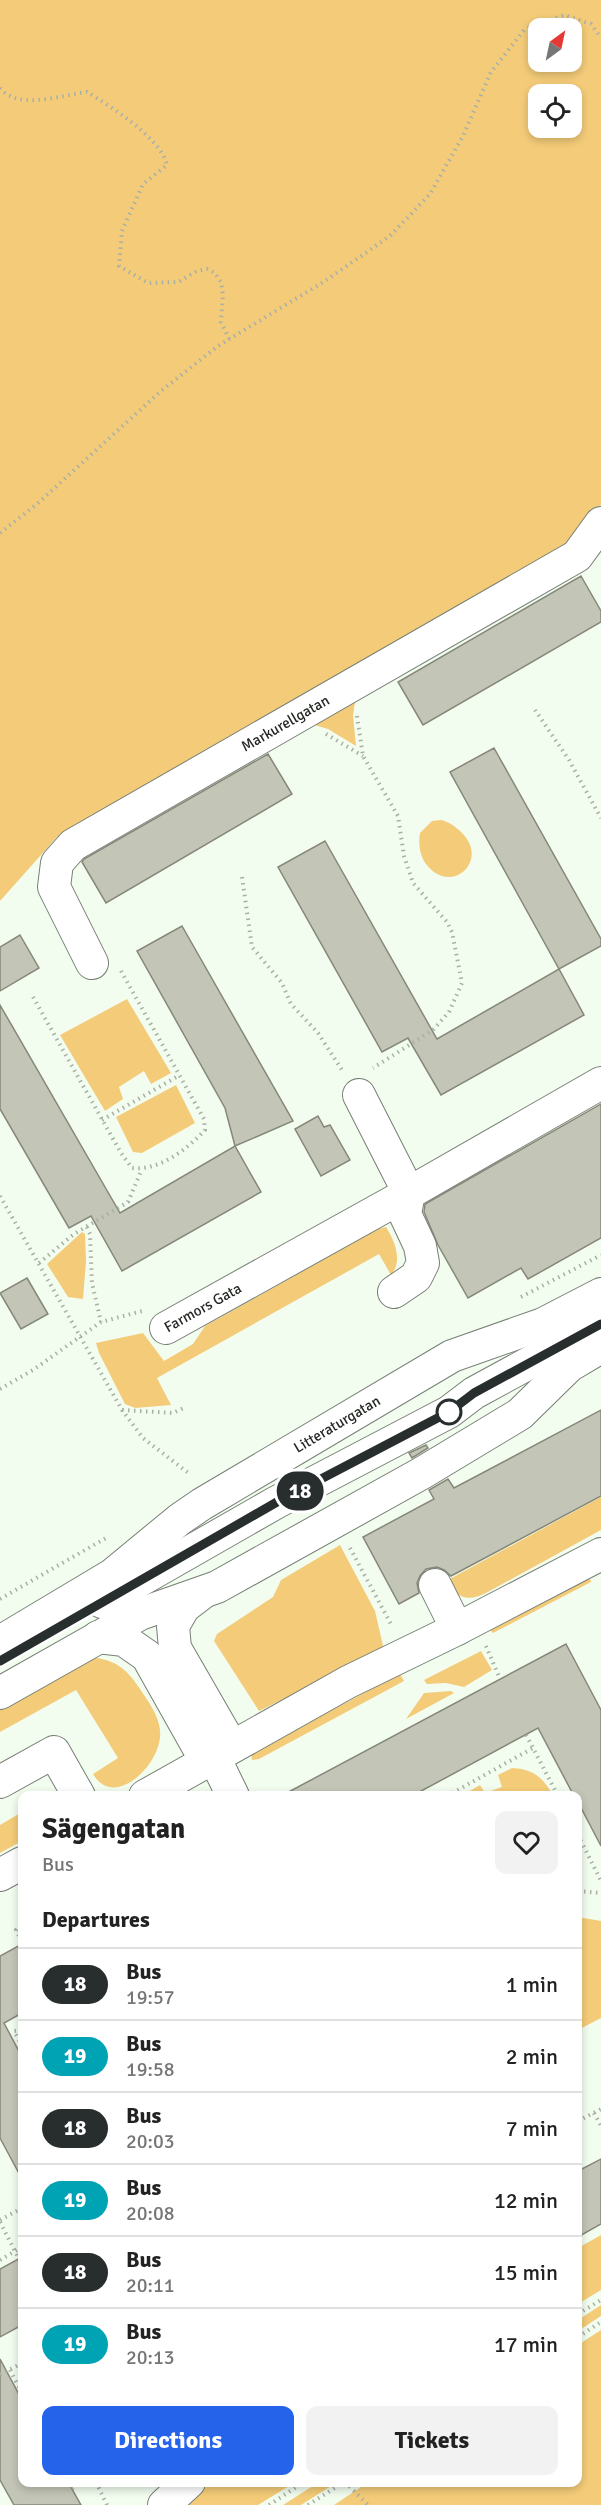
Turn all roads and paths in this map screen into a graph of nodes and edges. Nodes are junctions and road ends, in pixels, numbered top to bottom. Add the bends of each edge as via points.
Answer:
1 (601, 38) edge
2 (0, 88) edge
3 (229, 339) junction
4 (601, 523) edge
5 (0, 533) edge
6 (363, 679) junction
7 (535, 710) dead end
8 (601, 818) edge
9 (242, 877) dead end
10 (105, 963) joint
11 (33, 997) dead end
12 (180, 1075) junction
13 (357, 1079) junction
14 (601, 1083) edge
15 (102, 1120) junction
16 (142, 1169) junction
17 (409, 1193) junction
18 (0, 1196) edge
19 (87, 1227) junction
20 (601, 1255) edge
21 (39, 1263) junction
22 (394, 1292) dead end
23 (601, 1294) edge
24 (510, 1301) dead end
25 (101, 1322) junction
26 (601, 1324) edge
27 (166, 1328) joint
28 (81, 1336) junction
29 (601, 1347) edge
30 (0, 1389) edge
31 (186, 1407) dead end
32 (122, 1410) junction
33 (194, 1477) dead end
34 (347, 1542) dead end
35 (601, 1555) edge
36 (435, 1585) dead end
37 (203, 1592) junction
38 (457, 1629) junction
39 (98, 1637) junction
40 (0, 1642) edge
41 (486, 1646) dead end
42 (406, 1652) junction
43 (0, 1661) edge
44 (500, 1679) dead end
45 (0, 1694) edge
46 (526, 1735) dead end
47 (533, 1748) junction
48 (217, 1755) junction
49 (0, 1782) edge
50 (77, 1791) edge
51 (154, 1791) edge
52 (231, 1791) edge
53 (457, 1791) edge
54 (555, 1791) edge
55 (582, 1843) edge
56 (18, 1865) edge
57 (0, 1875) edge
58 (601, 1881) edge
59 (582, 1891) edge
60 (601, 1893) edge
61 (601, 2109) edge
62 (594, 2113) junction
63 (582, 2119) edge
64 (601, 2126) edge
65 (18, 2210) edge
66 (0, 2221) edge
67 (18, 2250) edge
68 (15, 2252) junction
69 (18, 2256) edge
70 (0, 2260) edge
71 (601, 2300) edge
72 (582, 2312) edge
73 (601, 2322) edge
74 (582, 2334) edge
75 (18, 2365) edge
76 (10, 2370) junction
77 (0, 2375) edge
78 (18, 2385) edge
79 (75, 2487) edge
80 (98, 2487) edge
81 (184, 2487) edge
82 (296, 2487) edge
83 (336, 2487) edge
84 (349, 2487) edge
85 (72, 2489) dead end
86 (107, 2505) edge
87 (164, 2505) edge
88 (269, 2505) edge
89 (309, 2505) edge
90 (368, 2505) edge

1 - 3 path via 591,24 564,15 525,29 491,72 463,136 430,194 390,236
2 - 3 path via 22,101 87,92 123,115 165,154 167,165 143,184 122,231 119,266 148,283 178,282 207,269 215,273 224,295 221,322
3 - 5 path via 160,391
4 - 6 street, Markurellgatan via 577,556
6 - 10 street, Markurellgatan via 73,845 57,863 54,886
6 - 13 path via 356,713 363,756 398,816 413,883 452,932 462,983 449,1012 433,1030
7 - 8 path
9 - 13 path via 252,947 282,983 291,1004
10 - 12 path
11 - 15 path
12 - 15 path
12 - 16 path via 204,1119 205,1130 175,1155
13 - 17 street
14 - 17 street, Farmors Gata
15 - 16 path via 132,1168
16 - 19 path via 128,1202
17 - 22 street via 405,1214 420,1246 423,1263 416,1277
17 - 27 street, Farmors Gata
18 - 21 path
19 - 21 path
19 - 25 path via 92,1283
20 - 24 path
21 - 28 path
23 - 40 street, Litteraturgatan via 543,1324 452,1356 202,1504 112,1575
25 - 27 path, Farmors Gata via 141,1311
25 - 28 path, Farmors Gata
26 - 43 street via 474,1393 449,1412 277,1502
28 - 30 path, Farmors Gata
28 - 32 path
29 - 37 street via 569,1366 519,1414 422,1473
31 - 32 path via 172,1413
32 - 33 path via 143,1438
34 - 42 path
35 - 38 street
36 - 38 street
37 - 39 street via 140,1614
37 - 48 street via 184,1607 173,1626 175,1648
38 - 42 street
39 - 45 street
39 - 48 street via 124,1640 147,1656
41 - 44 path
42 - 48 street
46 - 47 path
47 - 53 path
47 - 54 path
48 - 51 street
48 - 52 street
49 - 50 street via 54,1752
55 - 58 path
56 - 57 street
59 - 60 path
61 - 62 path
62 - 63 path
62 - 64 path
65 - 66 path
66 - 68 path
67 - 68 path
68 - 69 path
68 - 70 path
71 - 72 path
73 - 74 path
75 - 76 path
76 - 77 path
76 - 78 path
79 - 85 path
80 - 86 path
81 - 87 street
82 - 88 path
83 - 89 path
84 - 90 path

